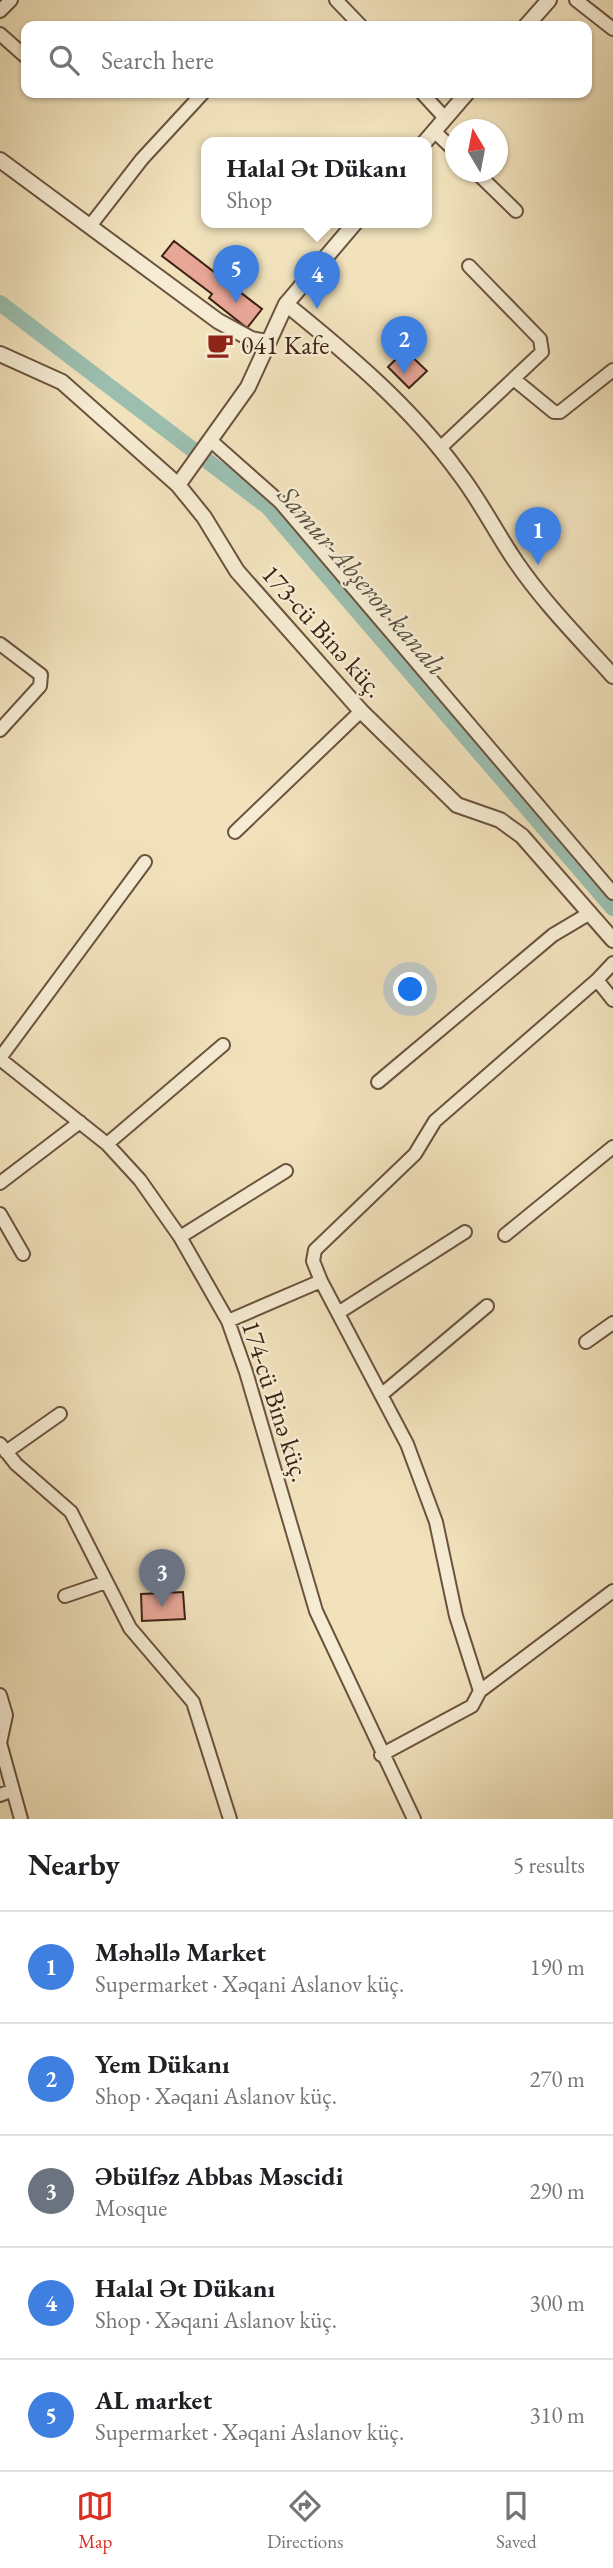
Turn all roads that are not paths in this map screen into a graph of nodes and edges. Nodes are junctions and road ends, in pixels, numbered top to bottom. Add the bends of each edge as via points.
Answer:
1 (10, 0) edge
2 (336, 0) edge
3 (549, 0) edge
4 (576, 0) edge
5 (0, 11) edge
6 (356, 21) edge
7 (530, 21) edge
8 (613, 29) edge
9 (0, 34) edge
10 (21, 53) edge
11 (198, 98) edge
12 (427, 98) edge
13 (463, 98) edge
14 (445, 118) junction
15 (434, 131) junction
16 (429, 137) edge
17 (445, 142) edge
18 (0, 160) edge
19 (486, 182) edge
20 (516, 211) dead end
21 (90, 226) junction
22 (351, 228) edge
23 (469, 266) dead end
24 (286, 304) junction
25 (267, 342) junction
26 (0, 354) edge
27 (613, 370) edge
28 (515, 380) junction
29 (210, 440) junction
30 (439, 449) junction
31 (177, 485) junction
32 (0, 644) edge
33 (613, 676) edge
34 (361, 711) junction
35 (0, 730) edge
36 (235, 832) dead end
37 (145, 862) dead end
38 (613, 893) edge
39 (590, 913) junction
40 (613, 940) edge
41 (613, 962) edge
42 (597, 980) junction
43 (613, 1000) edge
44 (223, 1045) dead end
45 (0, 1059) edge
46 (378, 1082) dead end
47 (80, 1122) junction
48 (107, 1144) junction
49 (613, 1147) edge
50 (286, 1171) dead end
51 (0, 1183) edge
52 (0, 1214) edge
53 (465, 1232) dead end
54 (505, 1235) dead end
55 (180, 1237) junction
56 (23, 1254) dead end
57 (321, 1281) junction
58 (487, 1306) dead end
59 (338, 1313) junction
60 (228, 1321) junction
61 (613, 1323) edge
62 (586, 1342) dead end
63 (382, 1395) junction
64 (60, 1414) dead end
65 (3, 1448) edge
66 (106, 1582) junction
67 (613, 1591) edge
68 (65, 1596) dead end
69 (480, 1690) junction
70 (0, 1695) edge
71 (381, 1755) junction
72 (13, 1790) junction
73 (0, 1795) edge
74 (21, 1819) edge
75 (230, 1819) edge
76 (414, 1819) edge

1 - 5 street
2 - 6 street
3 - 7 street
4 - 8 street
9 - 10 street
11 - 21 street via 142,159
12 - 14 street
13 - 14 street
14 - 15 street
15 - 16 street
15 - 17 street
18 - 21 street
19 - 20 street
21 - 25 street via 218,321 251,339
22 - 24 street
23 - 28 street via 543,345 542,352
24 - 25 street
24 - 30 street via 390,395
25 - 29 street via 248,387
26 - 31 street, 173-cü Binə küç. via 62,382
27 - 28 street via 560,412
28 - 30 street
29 - 31 street
29 - 38 street via 280,502
30 - 33 street via 459,472 517,563
31 - 34 street, 173-cü Binə küç. via 204,517 237,571
32 - 35 street via 41,675 40,686
34 - 36 street
34 - 39 street, 173-cü Binə küç. via 457,805 512,827
37 - 45 street
39 - 40 street, 173-cü Binə küç.
39 - 46 street via 553,935
41 - 42 street
42 - 43 street
42 - 57 street via 435,1121 415,1154 315,1250 313,1261
44 - 48 street
45 - 47 street, 174-cü Binə küç.
47 - 48 street, 174-cü Binə küç.
47 - 51 street
48 - 55 street, 174-cü Binə küç. via 140,1180
49 - 54 street
50 - 55 street
52 - 56 street
53 - 59 street
55 - 60 street, 174-cü Binə küç.
57 - 59 street
57 - 60 street
58 - 63 street
59 - 63 street
60 - 71 street, 174-cü Binə küç. via 316,1611
61 - 62 street
63 - 69 street via 427,1497 456,1616
64 - 65 street
65 - 66 street via 71,1512
66 - 68 street
66 - 75 street via 130,1628 193,1702
67 - 69 street
69 - 71 street via 472,1706
70 - 72 street via 6,1715 0,1743
71 - 76 street, 174-cü Binə küç.
72 - 73 street
72 - 74 street

